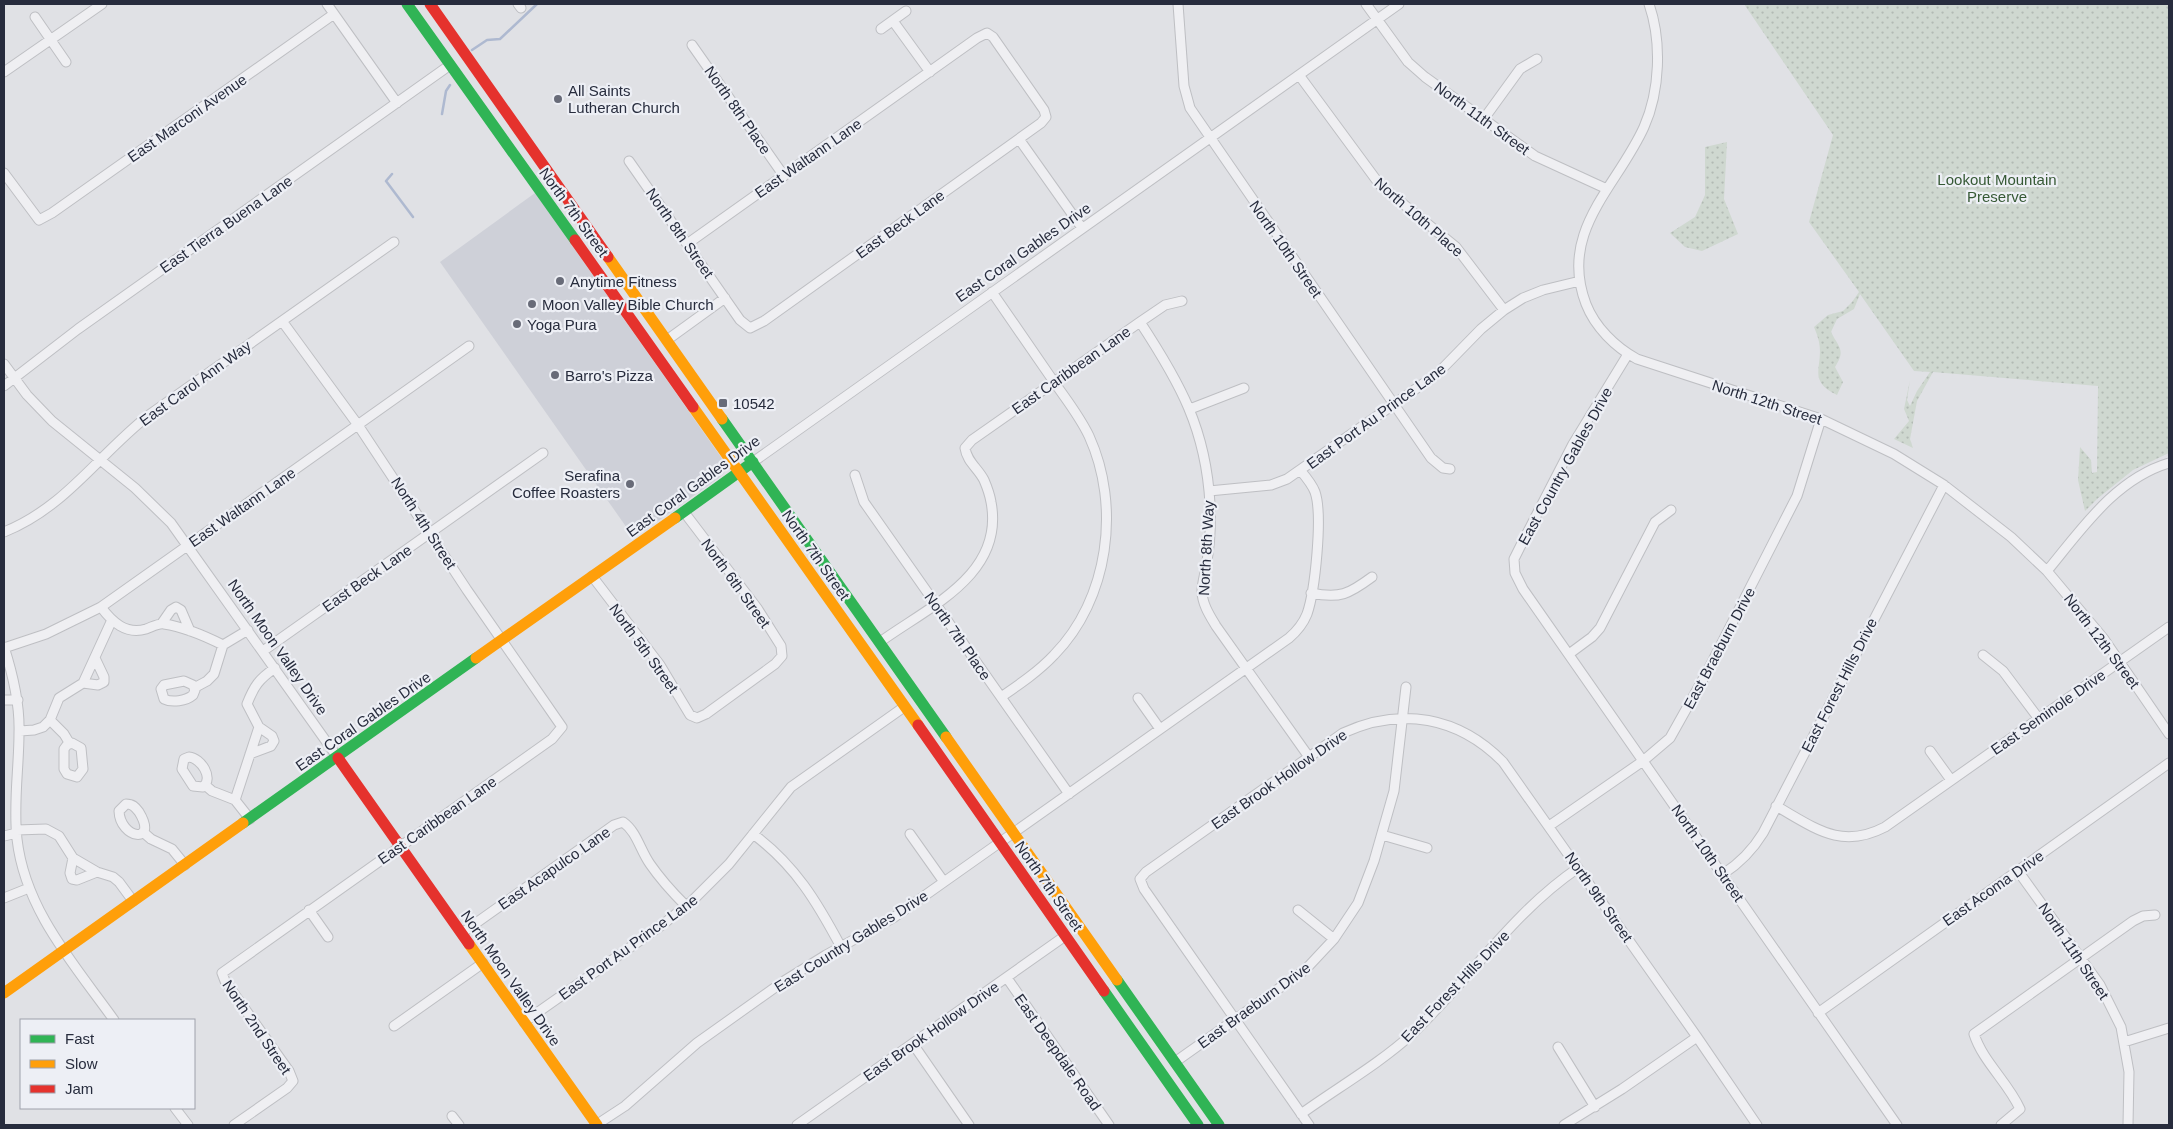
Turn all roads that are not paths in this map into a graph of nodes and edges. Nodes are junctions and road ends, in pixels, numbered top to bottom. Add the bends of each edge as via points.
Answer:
1 (102, 4) edge
2 (327, 4) edge
3 (407, 4) edge
4 (430, 4) edge
5 (1178, 4) edge
6 (1366, 4) edge
7 (1399, 4) edge
8 (1649, 4) edge
9 (906, 11) dead end
10 (334, 14) junction
11 (35, 18) dead end
12 (1377, 19) junction
13 (893, 20) junction
14 (881, 29) dead end
15 (51, 40) junction
16 (692, 45) dead end
17 (438, 47) junction
18 (1537, 59) dead end
19 (66, 62) dead end
20 (472, 64) junction
21 (450, 65) junction
22 (4, 72) edge
23 (930, 72) junction
24 (1300, 75) junction
25 (468, 90) junction
26 (397, 103) junction
27 (1046, 117) joint
28 (1484, 120) junction
29 (1019, 139) junction
30 (1210, 139) junction
31 (629, 161) dead end
32 (4, 172) edge
33 (784, 176) junction
34 (1607, 188) junction
35 (1082, 228) junction
36 (394, 242) dead end
37 (687, 244) junction
38 (1580, 281) junction
39 (992, 292) junction
40 (725, 298) junction
41 (1182, 301) dead end
42 (1504, 310) junction
43 (282, 321) junction
44 (1140, 322) junction
45 (750, 328) joint
46 (667, 340) junction
47 (469, 346) dead end
48 (1628, 354) junction
49 (4, 364) edge
50 (14, 378) junction
51 (1054, 382) junction
52 (4, 386) edge
53 (1244, 388) dead end
54 (1394, 404) junction
55 (1190, 409) junction
56 (1821, 419) junction
57 (358, 425) junction
58 (543, 453) dead end
59 (100, 460) junction
60 (752, 462) junction
61 (2169, 463) edge
62 (1450, 469) dead end
63 (1300, 470) junction
64 (739, 471) junction
65 (855, 475) dead end
66 (1944, 485) junction
67 (1209, 491) junction
68 (1671, 510) dead end
69 (684, 512) junction
70 (4, 532) edge
71 (430, 533) junction
72 (188, 545) junction
73 (2047, 571) junction
74 (592, 576) junction
75 (1372, 577) dead end
76 (1518, 580) joint
77 (1311, 594) junction
78 (936, 604) junction
79 (101, 607) junction
80 (111, 622) junction
81 (162, 623) junction
82 (2169, 626) edge
83 (190, 630) junction
84 (248, 630) junction
85 (502, 641) junction
86 (880, 642) junction
87 (224, 645) junction
88 (4, 648) edge
89 (263, 651) junction
90 (1569, 654) junction
91 (1983, 655) dead end
92 (95, 658) junction
93 (2120, 662) junction
94 (275, 668) junction
95 (1246, 668) junction
96 (83, 684) junction
97 (194, 688) dead end
98 (1406, 688) dead end
99 (1001, 697) junction
100 (1138, 698) dead end
101 (4, 700) edge
102 (18, 700) junction
103 (904, 707) junction
104 (696, 718) joint
105 (1403, 719) junction
106 (2039, 719) junction
107 (50, 720) junction
108 (259, 726) junction
109 (562, 727) joint
110 (1160, 729) junction
111 (20, 731) junction
112 (2169, 734) edge
113 (70, 744) dead end
114 (1930, 751) dead end
115 (250, 754) junction
116 (1309, 757) junction
117 (338, 758) junction
118 (1643, 760) junction
119 (2169, 763) edge
120 (1951, 780) junction
121 (205, 785) dead end
122 (1069, 794) junction
123 (235, 800) junction
124 (1776, 806) junction
125 (250, 819) junction
126 (1549, 826) junction
127 (17, 831) junction
128 (143, 832) dead end
129 (1013, 833) junction
130 (753, 834) junction
131 (910, 834) dead end
132 (1382, 835) junction
133 (4, 836) edge
134 (1000, 843) junction
135 (400, 846) junction
136 (1426, 848) dead end
137 (73, 858) junction
138 (185, 865) junction
139 (1578, 868) junction
140 (2018, 870) junction
141 (97, 872) junction
142 (1723, 874) junction
143 (944, 882) junction
144 (29, 888) junction
145 (4, 898) edge
146 (133, 901) junction
147 (686, 906) junction
148 (309, 910) junction
149 (1298, 910) dead end
150 (2155, 915) dead end
151 (462, 933) junction
152 (1065, 936) junction
153 (328, 937) dead end
154 (1334, 939) junction
155 (841, 947) junction
156 (64, 950) junction
157 (2080, 958) junction
158 (483, 964) junction
159 (222, 973) joint
160 (1007, 978) junction
161 (4, 993) edge
162 (1818, 1012) junction
163 (113, 1019) edge
164 (1236, 1020) junction
165 (524, 1022) junction
166 (394, 1026) dead end
167 (2169, 1028) edge
168 (1697, 1037) junction
169 (2124, 1042) junction
170 (913, 1044) junction
171 (1558, 1047) dead end
172 (1175, 1062) junction
173 (1595, 1107) junction
174 (177, 1109) edge
175 (1301, 1114) junction
176 (452, 1116) dead end
177 (188, 1125) edge
178 (234, 1125) edge
179 (459, 1125) edge
180 (596, 1125) edge
181 (797, 1125) edge
182 (969, 1125) edge
183 (1109, 1125) edge
184 (1198, 1125) edge
185 (1219, 1125) edge
186 (1309, 1125) edge
187 (1564, 1125) edge
188 (1757, 1125) edge
189 (1897, 1125) edge
190 (2001, 1125) edge
191 (2128, 1125) edge

1 - 15 street
2 - 10 street
3 - 17 main road, North 7th Street
4 - 20 main road, North 7th Street
5 - 30 street, North 10th Street via 1186,100
6 - 12 street
7 - 12 street, East Coral Gables Drive
8 - 34 street, North 12th Street via 1657,48 1653,98 1630,156
9 - 13 street
10 - 26 street
10 - 32 street, East Marconi Avenue via 39,220
11 - 15 street
12 - 24 street, East Coral Gables Drive
12 - 28 street, North 11th Street via 1415,69
13 - 14 street
13 - 23 street
15 - 19 street
15 - 22 street
16 - 33 street, North 8th Place
17 - 20 main road
17 - 21 main road, North 7th Street
18 - 28 street via 1520,69
20 - 25 main road via 468,73
20 - 46 main road, North 7th Street
21 - 25 main road, North 7th Street
21 - 26 street, East Tierra Buena Lane
23 - 27 street, East Waltann Lane via 987,33
23 - 33 street, East Waltann Lane
24 - 30 street, East Coral Gables Drive
24 - 42 street, North 10th Place via 1380,185 1456,247
25 - 64 main road, North 7th Street
26 - 50 street, East Tierra Buena Lane
27 - 29 street, East Beck Lane
28 - 34 street, North 11th Street via 1535,156
29 - 35 street
29 - 45 street, East Beck Lane
30 - 35 street, East Coral Gables Drive
30 - 54 street, North 10th Street
31 - 37 street, North 8th Street
33 - 37 street, East Waltann Lane
34 - 38 street, North 12th Street via 1582,236
35 - 39 street, East Coral Gables Drive
36 - 43 street, East Carol Ann Way
37 - 40 street, North 8th Street
38 - 42 street, East Port Au Prince Lane via 1542,290
38 - 48 street, North 12th Street via 1593,318
39 - 51 street
39 - 60 street, East Coral Gables Drive
40 - 45 street, North 8th Street via 740,320
40 - 46 street
41 - 44 street, East Caribbean Lane via 1165,305
42 - 54 street, East Port Au Prince Lane via 1438,374
43 - 57 street, North 4th Street
43 - 59 street, East Carol Ann Way via 149,415
44 - 51 street, East Caribbean Lane
44 - 55 street, North 8th Way via 1172,372
46 - 60 main road, North 7th Street
47 - 57 street, East Waltann Lane
48 - 56 street, North 12th Street
48 - 76 street, East Country Gables Drive via 1573,444 1514,559
49 - 50 street, North Moon Valley Drive
50 - 52 street, East Tierra Buena Lane
50 - 59 street, North Moon Valley Drive via 52,422
51 - 78 street, East Caribbean Lane via 965,448 966,456 984,480 991,502 991,534 986,553 972,575
51 - 99 street via 1082,422 1096,452 1104,481 1107,515 1104,554 1093,592 1072,632 1041,668
53 - 55 street
54 - 62 street, North 10th Street via 1431,458
54 - 63 street, East Port Au Prince Lane
55 - 67 street, North 8th Way via 1200,440
56 - 66 street, North 12th Street via 1908,462
56 - 118 street, East Braeburn Drive via 1797,496 1750,589 1670,738
57 - 71 street, North 4th Street
57 - 72 street, East Waltann Lane
58 - 71 street, East Beck Lane
59 - 70 street, East Carol Ann Way via 56,504
59 - 72 street, North Moon Valley Drive via 152,503
60 - 64 main road, East Coral Gables Drive
60 - 86 main road, North 7th Street
61 - 73 street via 2147,471 2111,498
63 - 67 street, East Port Au Prince Lane via 1278,484
63 - 77 street via 1316,501 1317,541
64 - 69 main road, East Coral Gables Drive
64 - 103 main road, North 7th Street
65 - 78 street, North 7th Place via 864,502
66 - 73 street, North 12th Street via 2011,537
66 - 124 street, East Forest Hills Drive
67 - 95 street, North 8th Way via 1210,533 1202,592 1204,604
68 - 90 street via 1655,522 1600,628
69 - 74 main road, East Coral Gables Drive
69 - 104 street, North 6th Street via 757,608 781,646 782,656 706,714
71 - 85 street, North 4th Street
71 - 89 street, East Beck Lane
72 - 79 street, East Waltann Lane
72 - 84 street, North Moon Valley Drive
73 - 93 street, North 12th Street
74 - 85 main road, East Coral Gables Drive
74 - 104 street, North 5th Street via 660,665 690,715
75 - 77 street via 1341,596
76 - 90 street, North 10th Street
77 - 95 street, East Country Gables Drive via 1297,631
78 - 86 street
78 - 99 street, North 7th Place
79 - 80 street
79 - 88 street, East Waltann Lane via 46,634
80 - 81 street via 136,632
80 - 92 street
81 - 83 street
81 - 83 street via 176,608 181,610
82 - 93 street, East Seminole Drive
83 - 87 street
84 - 87 street
84 - 89 street, North Moon Valley Drive
85 - 109 street, North 4th Street
85 - 117 main road, East Coral Gables Drive
86 - 129 main road, North 7th Street
87 - 97 street via 214,674
88 - 102 street
89 - 94 street, North Moon Valley Drive
90 - 118 street, North 10th Street
91 - 106 street via 2003,671
92 - 96 street
92 - 96 street via 104,682
93 - 106 street, East Seminole Drive
93 - 112 street, North 12th Street
94 - 108 street via 252,690 248,704
94 - 117 street, North Moon Valley Drive
95 - 110 street, East Country Gables Drive
95 - 116 street, North 8th Way
96 - 107 street via 59,698
98 - 105 street
99 - 122 street, North 7th Place
100 - 110 street
101 - 102 street
102 - 111 street
103 - 130 street, East Port Au Prince Lane via 791,787
103 - 134 main road, North 7th Street
105 - 116 street, East Brook Hollow Drive via 1357,726
105 - 126 street, North 9th Street via 1439,723 1463,731 1486,745 1503,762
105 - 132 street, East Braeburn Drive via 1396,782
106 - 120 street, East Seminole Drive
107 - 111 street via 43,727
107 - 113 street
108 - 115 street
108 - 115 street via 274,741 271,746
109 - 135 street, East Caribbean Lane via 552,739
110 - 122 street, East Country Gables Drive
111 - 127 street
114 - 120 street
115 - 123 street
116 - 164 street, East Brook Hollow Drive via 1140,879
117 - 125 main road, East Coral Gables Drive
117 - 135 main road, North Moon Valley Drive
118 - 126 street, East Braeburn Drive
118 - 142 street, North 10th Street
119 - 140 street, East Acoma Drive
120 - 124 street, East Seminole Drive via 1885,827 1848,839 1826,832
121 - 123 street via 212,792
122 - 129 street, East Country Gables Drive
123 - 125 street
124 - 142 street, East Forest Hills Drive via 1753,849
125 - 138 main road, East Coral Gables Drive
126 - 139 street, North 9th Street
127 - 133 street
127 - 137 street via 46,829 59,836
127 - 144 street
128 - 138 street via 172,849
129 - 134 street, East Country Gables Drive
129 - 172 main road, North 7th Street
130 - 147 street, East Port Au Prince Lane
130 - 155 street via 802,881
131 - 143 street
132 - 136 street
132 - 154 street, East Braeburn Drive via 1358,903
134 - 143 street, East Country Gables Drive
134 - 152 main road, North 7th Street
135 - 148 street, East Caribbean Lane
135 - 151 main road, North Moon Valley Drive
137 - 141 street
137 - 141 street via 72,879
138 - 146 main road, East Coral Gables Drive
139 - 168 street, North 9th Street
139 - 175 street, East Forest Hills Drive via 1526,910 1442,1004 1403,1042
140 - 157 street, North 11th Street
140 - 162 street, East Acoma Drive
141 - 146 street via 113,877
142 - 162 street, North 10th Street
143 - 155 street, East Country Gables Drive via 876,929
144 - 145 street
144 - 156 street via 40,913
146 - 156 main road, East Coral Gables Drive
147 - 151 street, East Acapulco Lane via 660,878 631,828 623,822 614,825
147 - 165 street, East Port Au Prince Lane
148 - 153 street
148 - 159 street, East Caribbean Lane
149 - 154 street
150 - 157 street via 2134,920
151 - 158 main road, North Moon Valley Drive
152 - 160 street, East Brook Hollow Drive
152 - 184 main road, North 7th Street
154 - 164 street, East Braeburn Drive via 1304,970
155 - 180 street, East Country Gables Drive via 784,981 697,1043 625,1106
156 - 161 main road, East Coral Gables Drive
156 - 163 street
157 - 169 street, North 11th Street via 2109,1002
157 - 190 street via 1974,1034 1977,1045 2020,1109
158 - 165 main road, North Moon Valley Drive
158 - 166 street
159 - 178 street, North 2nd Street via 293,1081
160 - 170 street, East Brook Hollow Drive
160 - 183 street, East Deepdale Road
162 - 189 street, North 10th Street
164 - 172 street, East Braeburn Drive
164 - 175 street
165 - 180 main road, North Moon Valley Drive
167 - 169 street
168 - 173 street
168 - 188 street, North 9th Street
169 - 191 street, North 11th Street via 2129,1072
170 - 181 street, East Brook Hollow Drive
170 - 182 street
171 - 173 street
172 - 185 main road, North 7th Street
173 - 187 street
174 - 177 street
175 - 186 street
176 - 179 street

